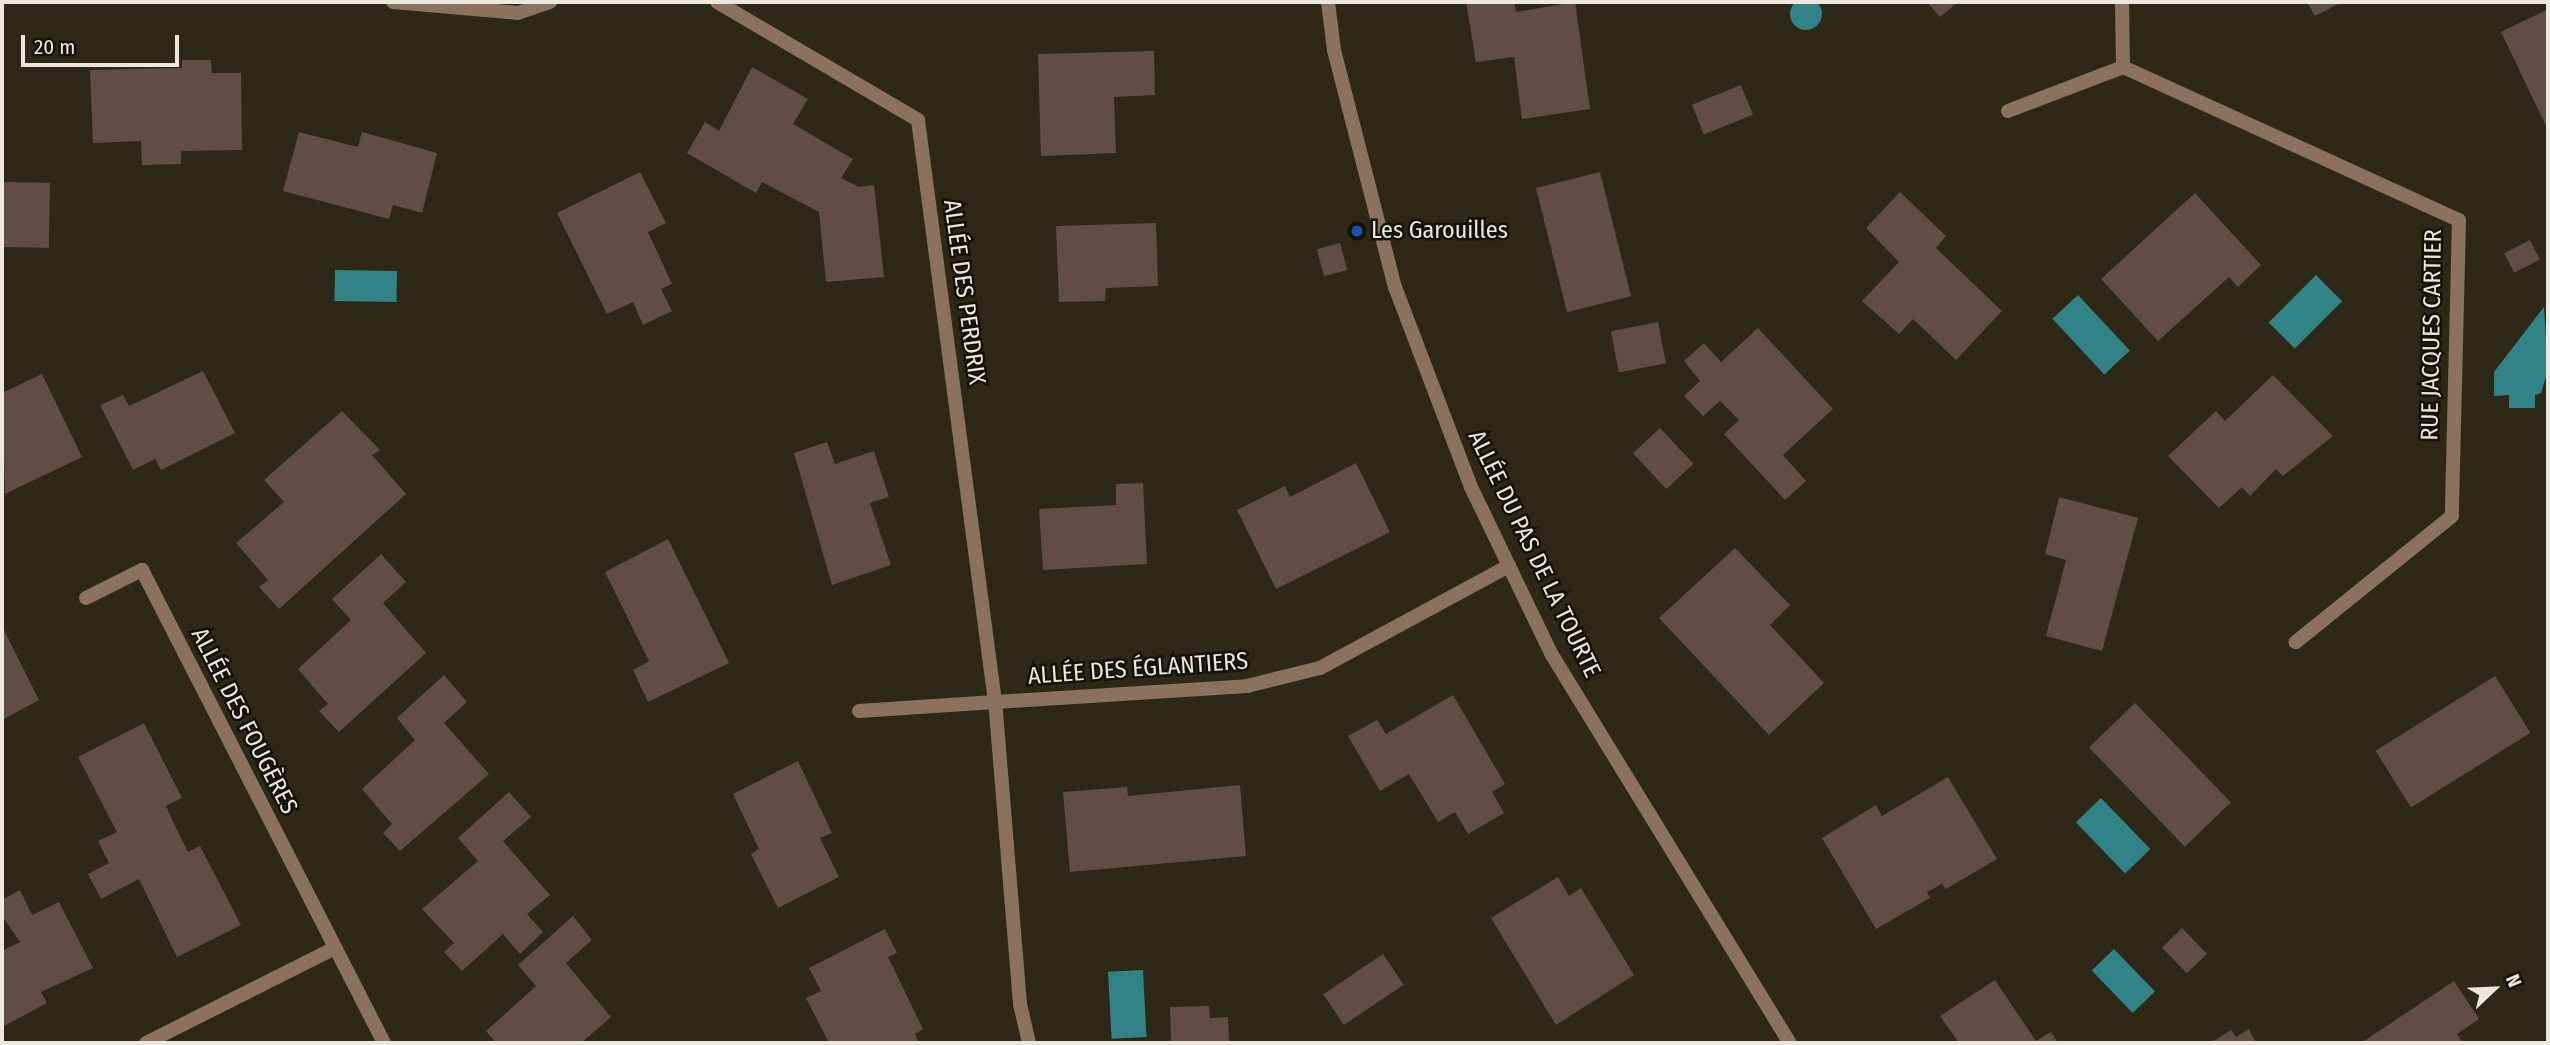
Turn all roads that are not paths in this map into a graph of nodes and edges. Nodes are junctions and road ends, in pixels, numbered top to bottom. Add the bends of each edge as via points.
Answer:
1 (393, 2) edge
2 (550, 2) edge
3 (717, 2) edge
4 (1328, 2) edge
5 (2122, 2) edge
6 (2123, 67) junction
7 (2008, 111) dead end
8 (1509, 566) junction
9 (86, 598) dead end
10 (2296, 642) dead end
11 (995, 702) junction
12 (859, 710) dead end
13 (335, 948) junction
14 (146, 1043) edge
15 (384, 1043) edge
16 (1029, 1043) edge
17 (1790, 1043) edge

1 - 2 street via 518,13
3 - 11 street, ALLÉE DES PERDRIX via 919,120
4 - 8 street, ALLÉE DU PAS DE LA TOURTE via 1334,50 1395,286 1471,487
5 - 6 street
6 - 7 street
6 - 10 street, RUE JACQUES CARTIER via 2459,220 2452,516
8 - 11 street, ALLÉE DES ÉGLANTIERS via 1320,668 1247,686
8 - 17 street, ALLÉE DU PAS DE LA TOURTE via 1552,655
9 - 13 street, ALLÉE DES FOUGÈRES via 142,570
11 - 12 street, ALLÉE DES ÉGLANTIERS
11 - 16 street, ALLÉE DES ÉGLANTIERS via 1020,1004
13 - 14 street
13 - 15 street, ALLÉE DES FOUGÈRES

